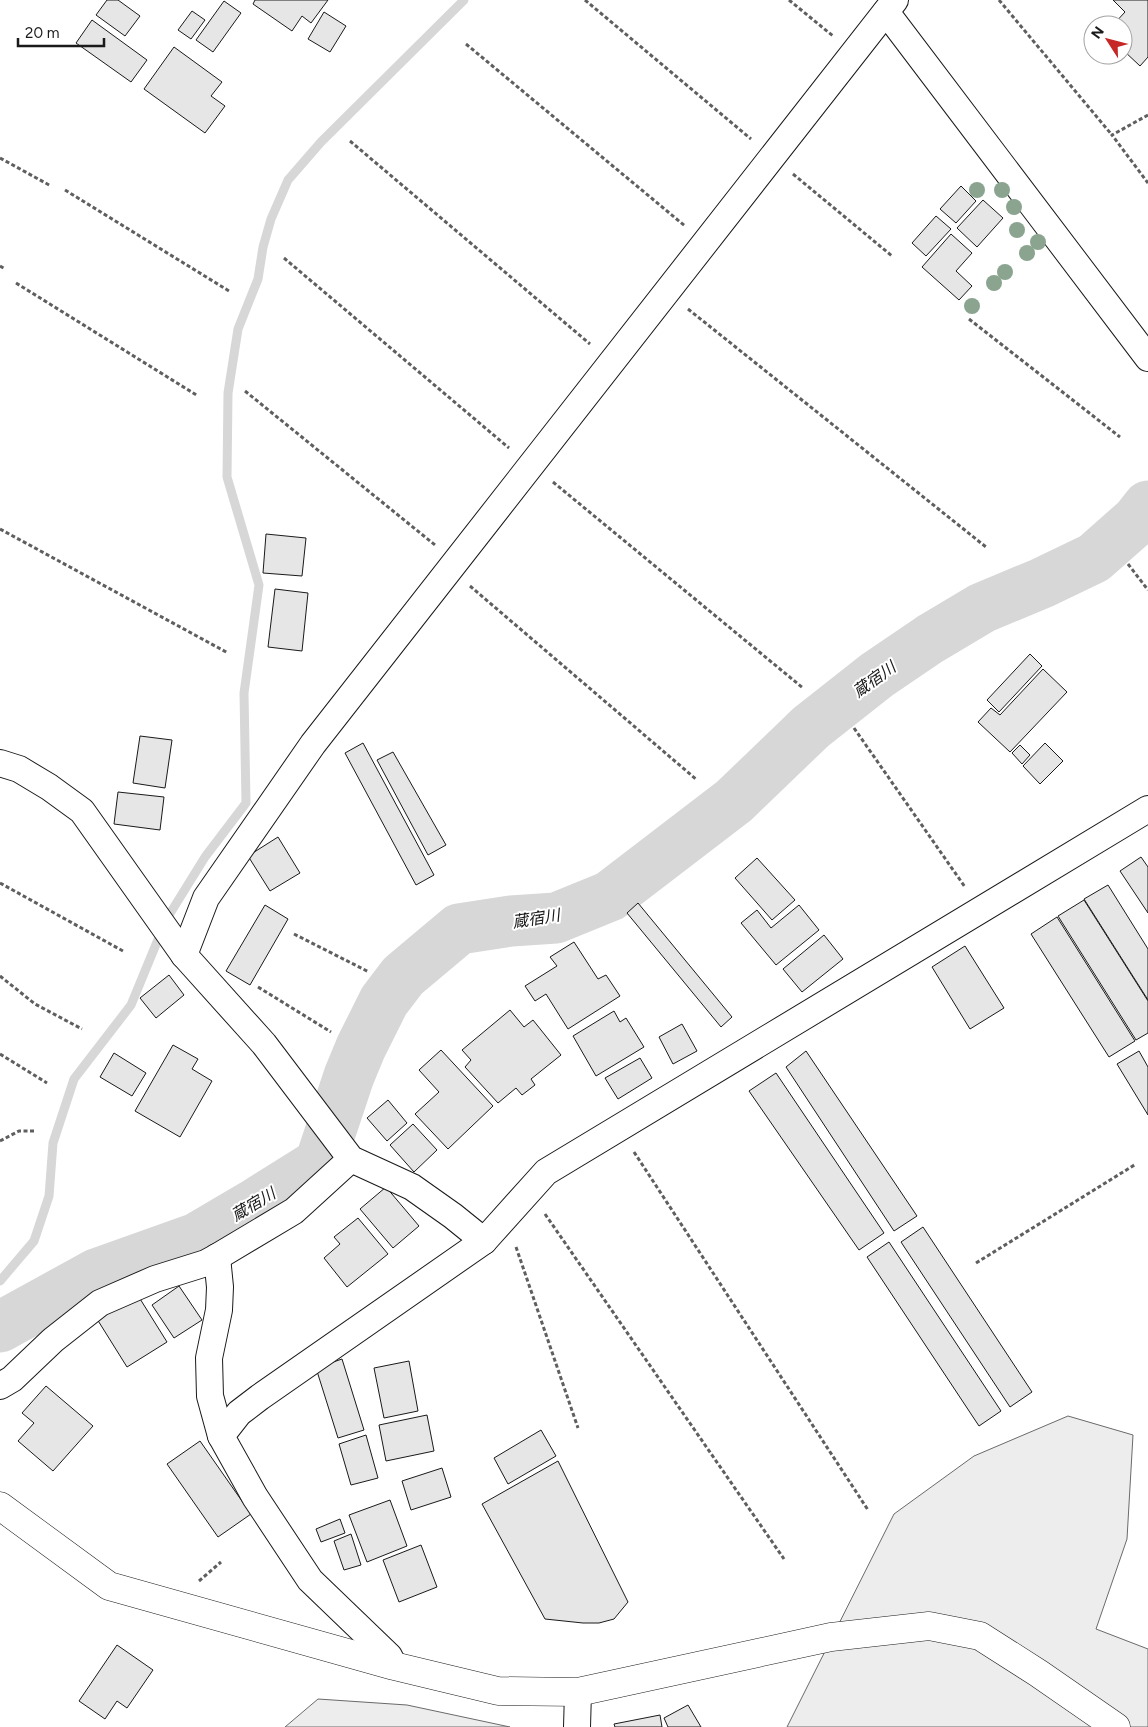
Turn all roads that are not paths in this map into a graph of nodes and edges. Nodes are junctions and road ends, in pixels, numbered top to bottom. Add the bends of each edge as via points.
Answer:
1 (890, 6) edge
2 (1148, 358) edge
3 (0, 763) edge
4 (1148, 809) edge
5 (184, 955) junction
6 (351, 1159) junction
7 (484, 1241) junction
8 (217, 1257) junction
9 (0, 1386) edge
10 (221, 1436) junction
11 (0, 1506) edge
12 (394, 1666) junction
13 (578, 1692) junction
14 (577, 1727) edge
15 (1116, 1727) edge

1 - 2 street
1 - 5 street via 314,744 206,898
3 - 5 street via 19,769 49,786 82,811
4 - 7 street via 546,1172
5 - 6 street via 264,1044
6 - 7 street via 412,1187
6 - 8 street via 294,1210
7 - 10 street via 260,1397 240,1413
8 - 9 street via 100,1303
8 - 10 street via 219,1310 209,1358 210,1396
10 - 12 street via 255,1497 310,1580 389,1656
11 - 12 street via 108,1586
12 - 13 street via 498,1691
13 - 14 street
13 - 15 street via 831,1637 929,1626 980,1636

